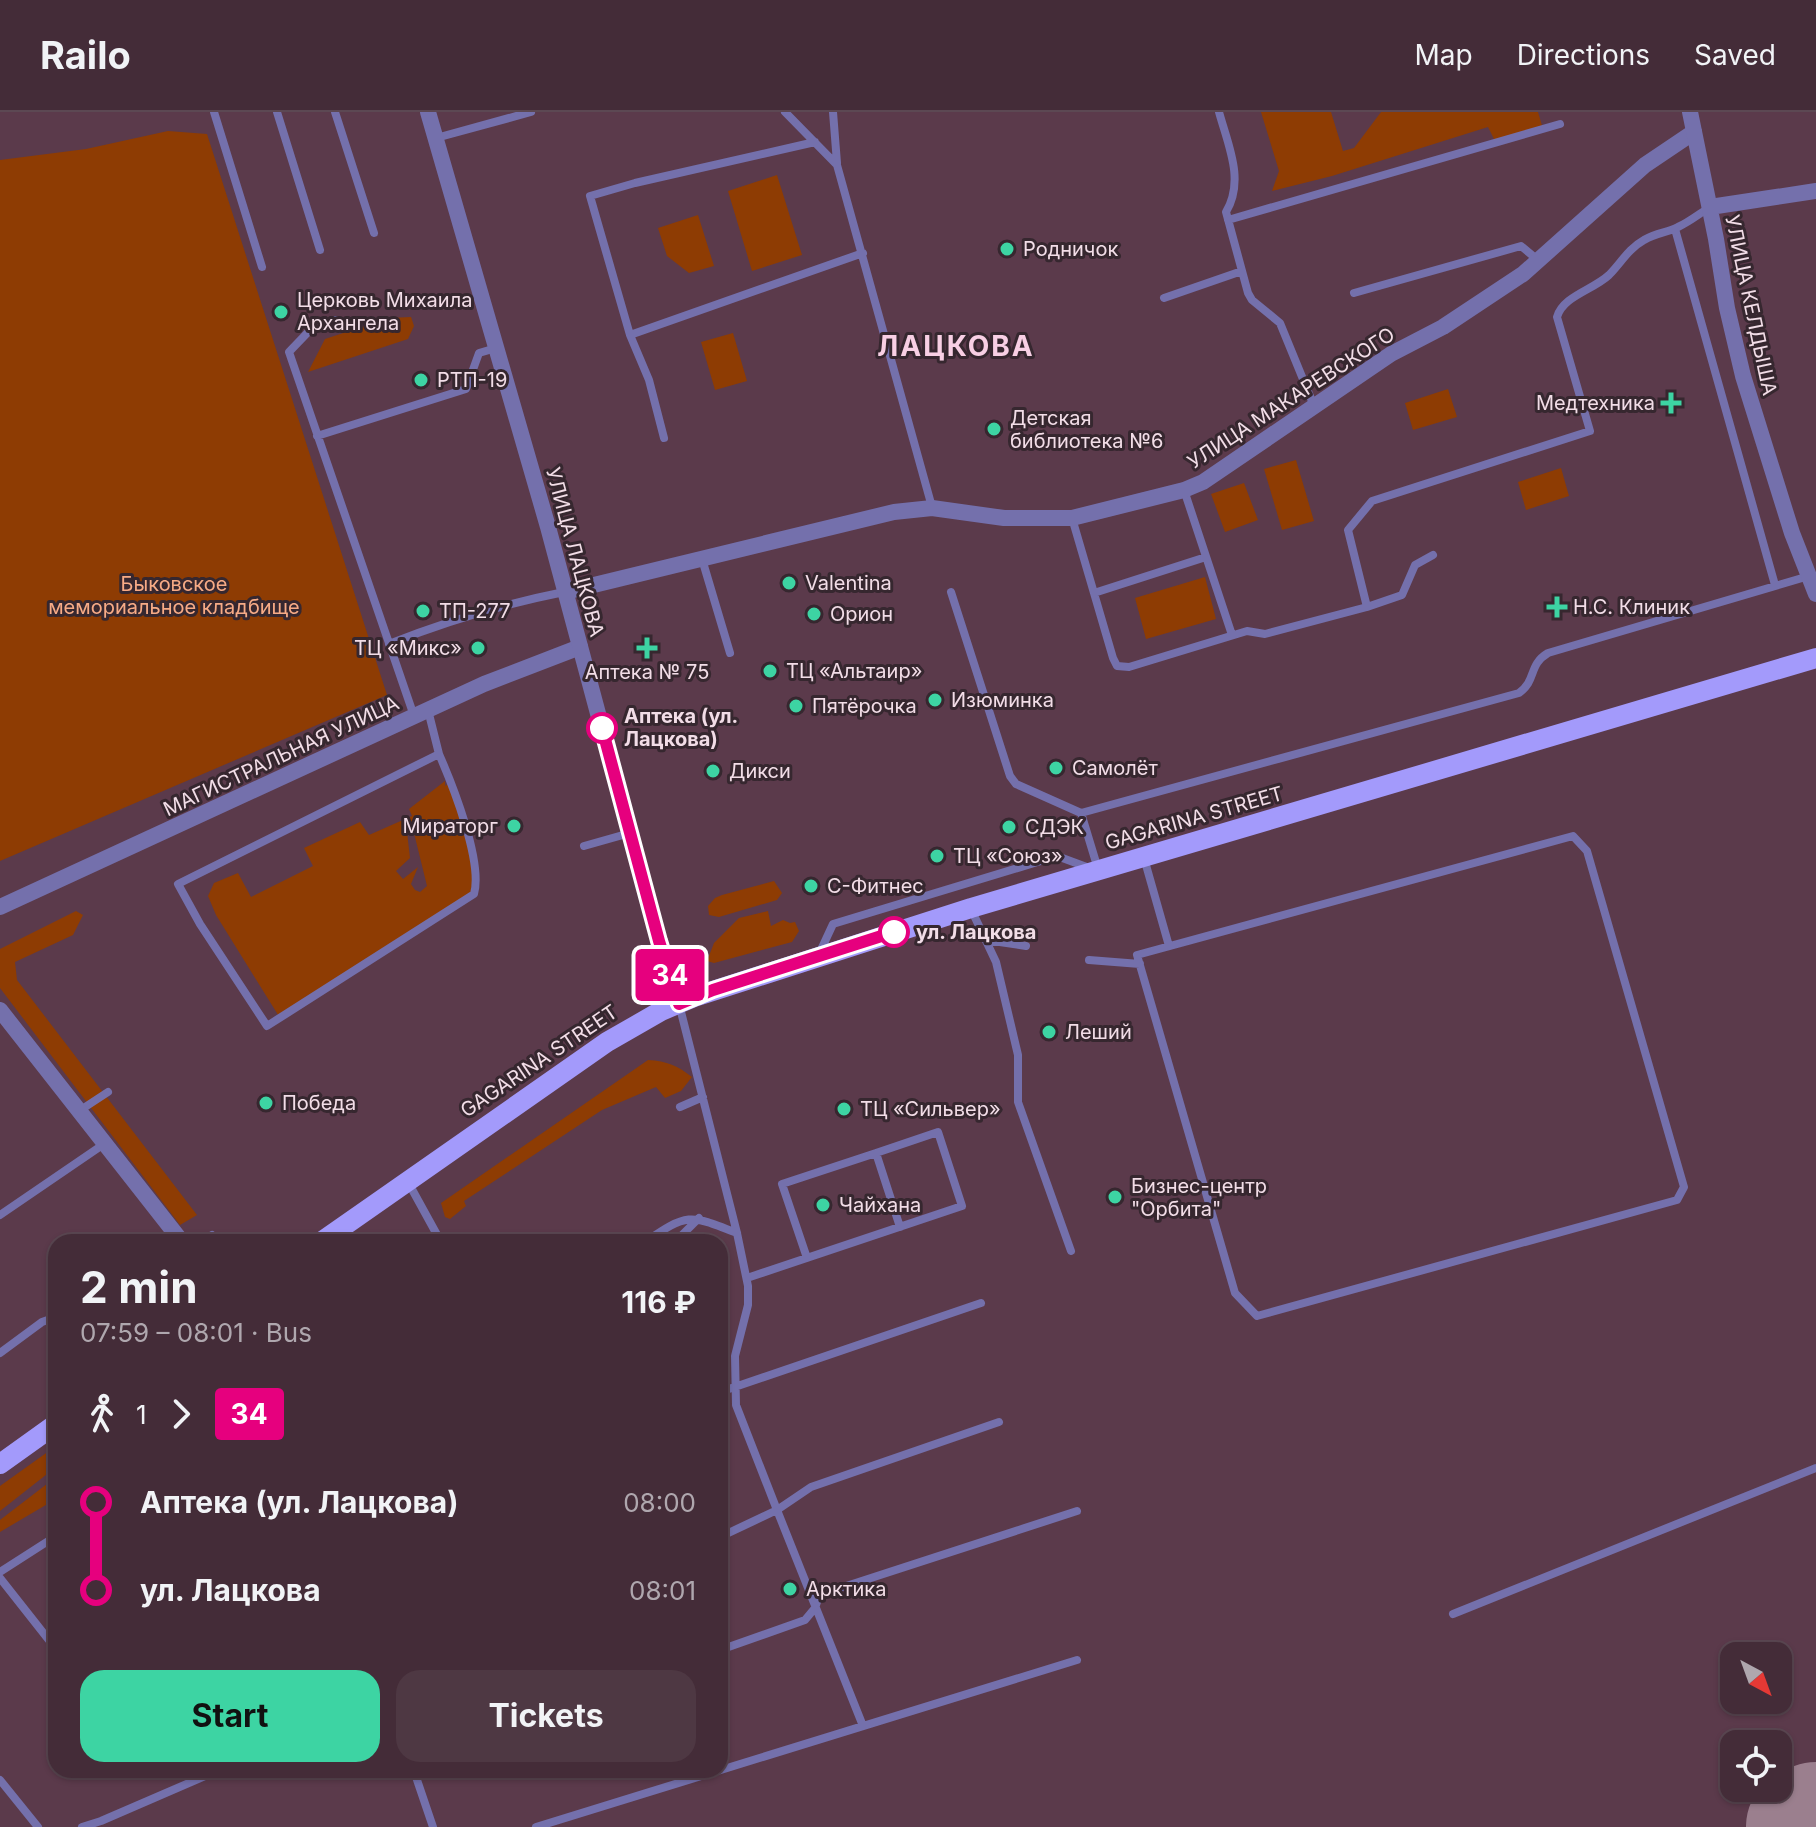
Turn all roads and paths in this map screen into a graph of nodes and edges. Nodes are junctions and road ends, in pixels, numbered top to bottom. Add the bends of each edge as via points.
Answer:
1 (214, 112) edge
2 (277, 112) edge
3 (335, 112) edge
4 (428, 112) edge
5 (531, 112) edge
6 (785, 112) edge
7 (833, 112) edge
8 (1219, 112) edge
9 (1690, 112) edge
10 (516, 114) edge
11 (1560, 124) dead end
12 (1694, 132) junction
13 (436, 138) junction
14 (815, 142) junction
15 (837, 165) junction
16 (1816, 191) edge
17 (1710, 207) junction
18 (1228, 220) junction
19 (1675, 229) junction
20 (374, 233) dead end
21 (320, 250) dead end
22 (863, 253) junction
23 (1540, 262) junction
24 (262, 267) dead end
25 (1242, 271) junction
26 (1354, 293) dead end
27 (1164, 298) dead end
28 (336, 320) dead end
29 (630, 335) junction
30 (496, 348) junction
31 (1314, 406) junction
32 (317, 436) junction
33 (664, 438) dead end
34 (1184, 490) junction
35 (932, 508) junction
36 (1072, 518) junction
37 (1433, 555) dead end
38 (1206, 557) junction
39 (702, 559) junction
40 (1809, 576) junction
41 (1775, 585) junction
42 (565, 592) junction
43 (951, 592) dead end
44 (1094, 593) junction
45 (1816, 594) edge
46 (1367, 607) junction
47 (1232, 635) junction
48 (389, 644) junction
49 (580, 647) junction
50 (730, 653) dead end
51 (1816, 658) edge
52 (421, 713) junction
53 (439, 754) junction
54 (1081, 813) junction
55 (630, 833) junction
56 (584, 846) dead end
57 (1144, 857) junction
58 (1098, 871) junction
59 (0, 907) edge
60 (971, 908) junction
61 (986, 940) junction
62 (1026, 946) dead end
63 (1169, 946) junction
64 (818, 956) junction
65 (1089, 960) dead end
66 (1140, 964) junction
67 (679, 1004) junction
68 (0, 1010) edge
69 (108, 1092) dead end
70 (703, 1097) junction
71 (680, 1107) dead end
72 (79, 1111) junction
73 (105, 1144) junction
74 (876, 1153) junction
75 (407, 1181) junction
76 (0, 1215) edge
77 (700, 1218) junction
78 (900, 1227) junction
79 (737, 1233) junction
80 (169, 1234) edge
81 (332, 1234) edge
82 (437, 1234) edge
83 (658, 1234) edge
84 (683, 1234) edge
85 (1071, 1251) dead end
86 (807, 1258) junction
87 (747, 1278) junction
88 (981, 1303) dead end
89 (48, 1320) edge
90 (0, 1353) edge
91 (734, 1386) junction
92 (728, 1389) edge
93 (999, 1422) dead end
94 (48, 1430) edge
95 (0, 1464) edge
96 (1816, 1468) edge
97 (777, 1510) junction
98 (1077, 1511) dead end
99 (728, 1533) edge
100 (48, 1545) edge
101 (0, 1575) edge
102 (815, 1608) junction
103 (1453, 1614) dead end
104 (48, 1635) edge
105 (728, 1647) edge
106 (1077, 1660) dead end
107 (863, 1726) junction
108 (728, 1768) edge
109 (200, 1778) edge
110 (419, 1778) edge
111 (695, 1778) edge
112 (0, 1780) edge
113 (38, 1827) edge
114 (82, 1827) edge
115 (433, 1827) edge
116 (536, 1827) edge

1 - 24 lane
2 - 21 lane
3 - 20 lane
4 - 13 street, УЛИЦА ЛАЦКОВА
5 - 10 lane
6 - 14 lane
7 - 15 lane
8 - 18 lane via 1236,174
9 - 12 street, УЛИЦА КЕЛДЫША
10 - 13 lane
11 - 18 lane
12 - 17 street, УЛИЦА КЕЛДЫША
12 - 23 street, УЛИЦА МАКАРЕВСКОГО via 1632,176
13 - 30 street, УЛИЦА ЛАЦКОВА
14 - 15 lane
14 - 29 lane via 590,196
15 - 22 lane
16 - 17 street
17 - 19 lane
17 - 40 street, УЛИЦА КЕЛДЫША via 1743,376
18 - 25 lane
19 - 41 lane
19 - 46 lane via 1641,241 1608,275 1558,312 1590,431 1372,501 1348,530
22 - 29 lane
22 - 35 lane
23 - 26 lane via 1521,246
23 - 31 street, УЛИЦА МАКАРЕВСКОГО
25 - 27 lane
25 - 31 lane via 1252,300 1280,323
28 - 32 lane via 312,328 289,352
29 - 33 lane
30 - 32 lane via 479,353 466,389
30 - 42 street, УЛИЦА ЛАЦКОВА
31 - 34 street, УЛИЦА МАКАРЕВСКОГО
32 - 48 lane
34 - 36 street, УЛИЦА МАКАРЕВСКОГО
34 - 38 lane
35 - 36 street, УЛИЦА МАКАРЕВСКОГО via 1004,518
35 - 39 street, УЛИЦА МАКАРЕВСКОГО via 894,512
36 - 44 lane
37 - 46 lane via 1415,565 1402,595
38 - 44 lane
38 - 47 lane
39 - 42 street, УЛИЦА МАКАРЕВСКОГО
39 - 50 lane
40 - 41 lane
40 - 45 street, УЛИЦА КЕЛДЫША
41 - 54 lane via 1548,653 1538,659 1527,687 1519,693
42 - 48 lane via 499,606
42 - 49 street, УЛИЦА ЛАЦКОВА
43 - 54 lane via 1010,776 1016,784
44 - 47 lane via 1117,666 1129,667
46 - 47 lane via 1265,634
48 - 52 lane
49 - 52 street, МАГИСТРАЛЬНАЯ УЛИЦА
49 - 55 street, УЛИЦА ЛАЦКОВА
51 - 57 main road, GAGARINA STREET
52 - 53 lane
52 - 59 street, МАГИСТРАЛЬНАЯ УЛИЦА
53 - 53 lane via 475,863 474,894 267,1026 178,884
54 - 58 lane
55 - 56 lane
55 - 67 street, УЛИЦА ЛАЦКОВА
57 - 58 main road, GAGARINA STREET
57 - 63 lane
58 - 60 main road, GAGARINA STREET
58 - 64 lane via 1057,856 847,919 833,924
60 - 61 lane
60 - 64 main road, GAGARINA STREET
61 - 62 lane
61 - 85 lane via 1018,1055 1018,1102
63 - 66 lane via 1137,955
63 - 66 lane via 1573,836 1587,851 1684,1187 1677,1200 1257,1316 1235,1293
64 - 67 main road, GAGARINA STREET
65 - 66 lane
67 - 70 lane
67 - 75 main road, GAGARINA STREET via 607,1042
68 - 72 street
69 - 72 lane
70 - 71 lane
70 - 79 lane
72 - 73 street
73 - 76 lane
73 - 80 street
74 - 78 lane
74 - 78 lane via 938,1132 962,1206
74 - 86 lane via 782,1184
75 - 81 main road, GAGARINA STREET
75 - 82 lane
77 - 79 lane
77 - 83 lane via 681,1219
77 - 84 lane
78 - 86 lane
79 - 87 lane
86 - 87 lane
87 - 91 lane via 748,1305 735,1356
88 - 91 lane
89 - 90 lane
91 - 92 lane
91 - 97 lane via 736,1405
93 - 97 lane via 811,1487
94 - 95 main road
96 - 103 lane
97 - 99 lane
97 - 102 lane
98 - 102 lane via 834,1590 819,1596
100 - 101 lane
101 - 104 lane
102 - 105 lane via 805,1620
102 - 107 lane
106 - 107 lane
107 - 108 lane
109 - 114 lane
110 - 115 lane
111 - 116 lane
112 - 113 lane

